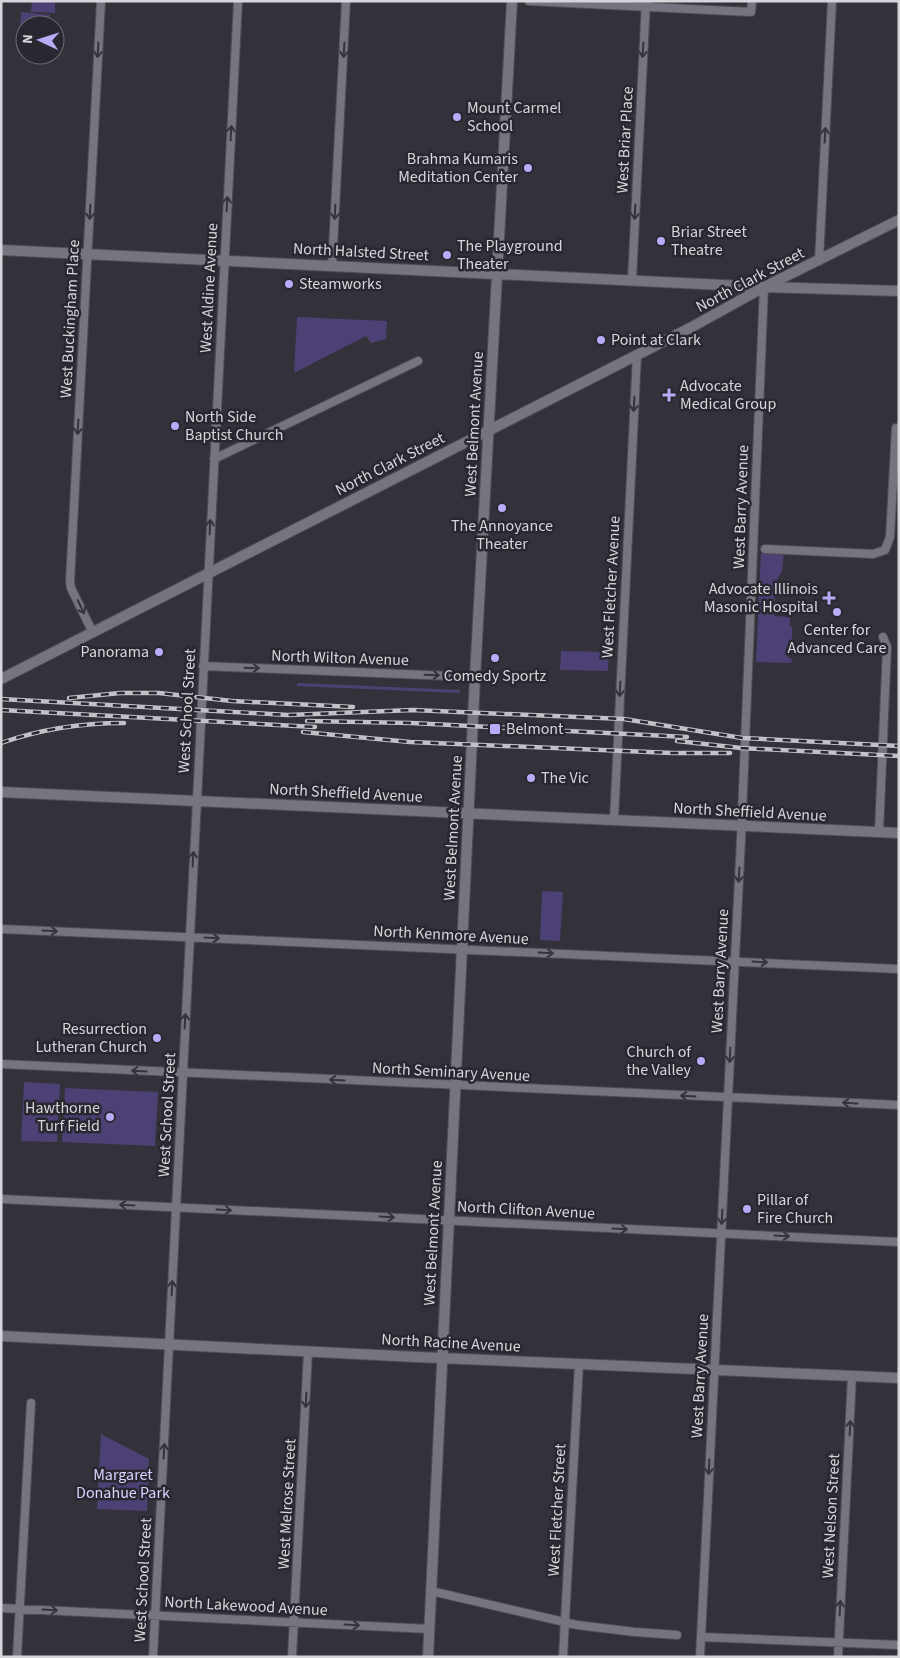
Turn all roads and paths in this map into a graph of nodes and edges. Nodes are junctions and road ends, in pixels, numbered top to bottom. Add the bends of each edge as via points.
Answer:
1 (101, 1) edge
2 (238, 1) edge
3 (346, 1) edge
4 (512, 1) edge
5 (529, 1) edge
6 (752, 1) edge
7 (832, 1) edge
8 (646, 4) edge
9 (899, 220) edge
10 (1, 250) edge
11 (88, 254) junction
12 (224, 261) junction
13 (819, 261) junction
14 (332, 266) junction
15 (498, 274) junction
16 (632, 280) junction
17 (764, 287) junction
18 (899, 291) edge
19 (637, 355) junction
20 (418, 361) dead end
21 (898, 428) edge
22 (488, 431) junction
23 (214, 459) junction
24 (765, 548) dead end
25 (208, 575) junction
26 (93, 633) junction
27 (882, 637) dead end
28 (203, 666) junction
29 (475, 677) junction
30 (1, 679) edge
31 (1, 792) edge
32 (196, 801) junction
33 (468, 814) junction
34 (614, 820) junction
35 (741, 826) junction
36 (879, 832) junction
37 (899, 833) edge
38 (1, 928) edge
39 (189, 937) junction
40 (462, 949) junction
41 (734, 961) junction
42 (899, 969) edge
43 (1, 1064) edge
44 (182, 1073) junction
45 (455, 1086) junction
46 (728, 1098) junction
47 (899, 1105) edge
48 (1, 1199) edge
49 (176, 1207) junction
50 (449, 1220) junction
51 (721, 1233) junction
52 (899, 1242) edge
53 (1, 1336) edge
54 (169, 1345) junction
55 (308, 1352) junction
56 (442, 1358) junction
57 (579, 1364) junction
58 (714, 1370) junction
59 (852, 1376) junction
60 (899, 1378) edge
61 (30, 1403) dead end
62 (431, 1591) junction
63 (1, 1608) edge
64 (20, 1609) junction
65 (155, 1616) junction
66 (294, 1622) junction
67 (565, 1622) junction
68 (430, 1629) junction
69 (677, 1635) dead end
70 (701, 1637) junction
71 (838, 1643) junction
72 (899, 1645) edge
73 (18, 1657) edge
74 (153, 1657) edge
75 (292, 1657) edge
76 (428, 1657) edge
77 (563, 1657) edge
78 (700, 1657) edge
79 (838, 1657) edge

1 -> 11 street, West Buckingham Place
12 -> 2 street, West Aldine Avenue
3 -> 14 street
4 - 15 main road, West Belmont Avenue
5 - 8 street
6 - 8 street via 751,12
13 -> 7 street
8 -> 16 street, West Briar Place
9 - 13 main road, North Clark Street
10 - 11 main road, North Halsted Street
11 - 12 main road, North Halsted Street
11 -> 26 street, West Buckingham Place via 70,581
12 - 14 main road, North Halsted Street
12 - 23 street, West Aldine Avenue
13 - 17 main road, North Clark Street
14 - 15 main road, North Halsted Street
15 - 16 main road, North Halsted Street
15 - 22 main road, West Belmont Avenue
16 - 17 main road, North Halsted Street
17 - 18 main road, North Halsted Street
17 - 19 main road, North Clark Street
17 - 35 street, West Barry Avenue
19 - 22 main road, North Clark Street
19 -> 34 street, West Fletcher Avenue
20 - 23 street
21 - 24 street via 890,537 885,550 873,554
22 - 25 main road, North Clark Street
22 - 29 main road, West Belmont Avenue
25 -> 23 street, West Aldine Avenue
25 - 26 main road, North Clark Street
25 - 28 street, West School Street
26 - 30 main road, North Clark Street
27 - 36 street via 887,647
28 -> 29 street, North Wilton Avenue
28 - 32 street, West School Street
29 - 33 main road, West Belmont Avenue
31 - 32 main road, North Sheffield Avenue
32 - 33 main road, North Sheffield Avenue
39 -> 32 street, West School Street
33 - 34 main road, North Sheffield Avenue
33 - 40 main road, West Belmont Avenue
34 - 35 main road, North Sheffield Avenue
35 - 36 main road, North Sheffield Avenue
35 -> 41 street, West Barry Avenue
36 - 37 main road, North Sheffield Avenue
38 -> 39 street, North Kenmore Avenue
39 -> 40 street, North Kenmore Avenue
44 -> 39 street, West School Street
40 -> 41 street, North Kenmore Avenue
40 - 45 main road, West Belmont Avenue
41 -> 42 street, North Kenmore Avenue
41 -> 46 street, West Barry Avenue
44 -> 43 street, North Seminary Avenue
45 -> 44 street, North Seminary Avenue
44 - 49 street, West School Street
46 -> 45 street, North Seminary Avenue
45 - 50 main road, West Belmont Avenue
47 -> 46 street, North Seminary Avenue
46 -> 51 street, West Barry Avenue
49 -> 48 street, North Clifton Avenue
49 -> 50 street, North Clifton Avenue
54 -> 49 street, West School Street
50 -> 51 street, North Clifton Avenue
50 - 56 main road, West Belmont Avenue
51 -> 52 street, North Clifton Avenue
51 - 58 street, West Barry Avenue
53 - 54 main road, North Racine Avenue
54 - 55 main road, North Racine Avenue
65 -> 54 street, West School Street
55 - 56 main road, North Racine Avenue
55 -> 66 street, West Melrose Street
56 - 57 main road, North Racine Avenue
56 - 62 main road, West Belmont Avenue
57 - 58 main road, North Racine Avenue
57 - 67 street, West Fletcher Street
58 - 59 main road, North Racine Avenue
58 -> 70 street, West Barry Avenue
59 - 60 main road, North Racine Avenue
71 -> 59 street, West Nelson Street
61 - 64 street
62 - 67 street
62 - 68 main road, West Belmont Avenue
63 - 64 street, North Lakewood Avenue
64 -> 65 street, North Lakewood Avenue
64 - 73 street
65 - 66 street, North Lakewood Avenue
65 - 74 street, West School Street
66 -> 68 street, North Lakewood Avenue
66 - 75 street, West Melrose Street
67 - 69 street
67 - 77 street, West Fletcher Street
68 - 76 main road, West Belmont Avenue
70 - 71 street
70 - 78 street, West Barry Avenue
71 - 72 street
71 - 79 street, West Nelson Street

